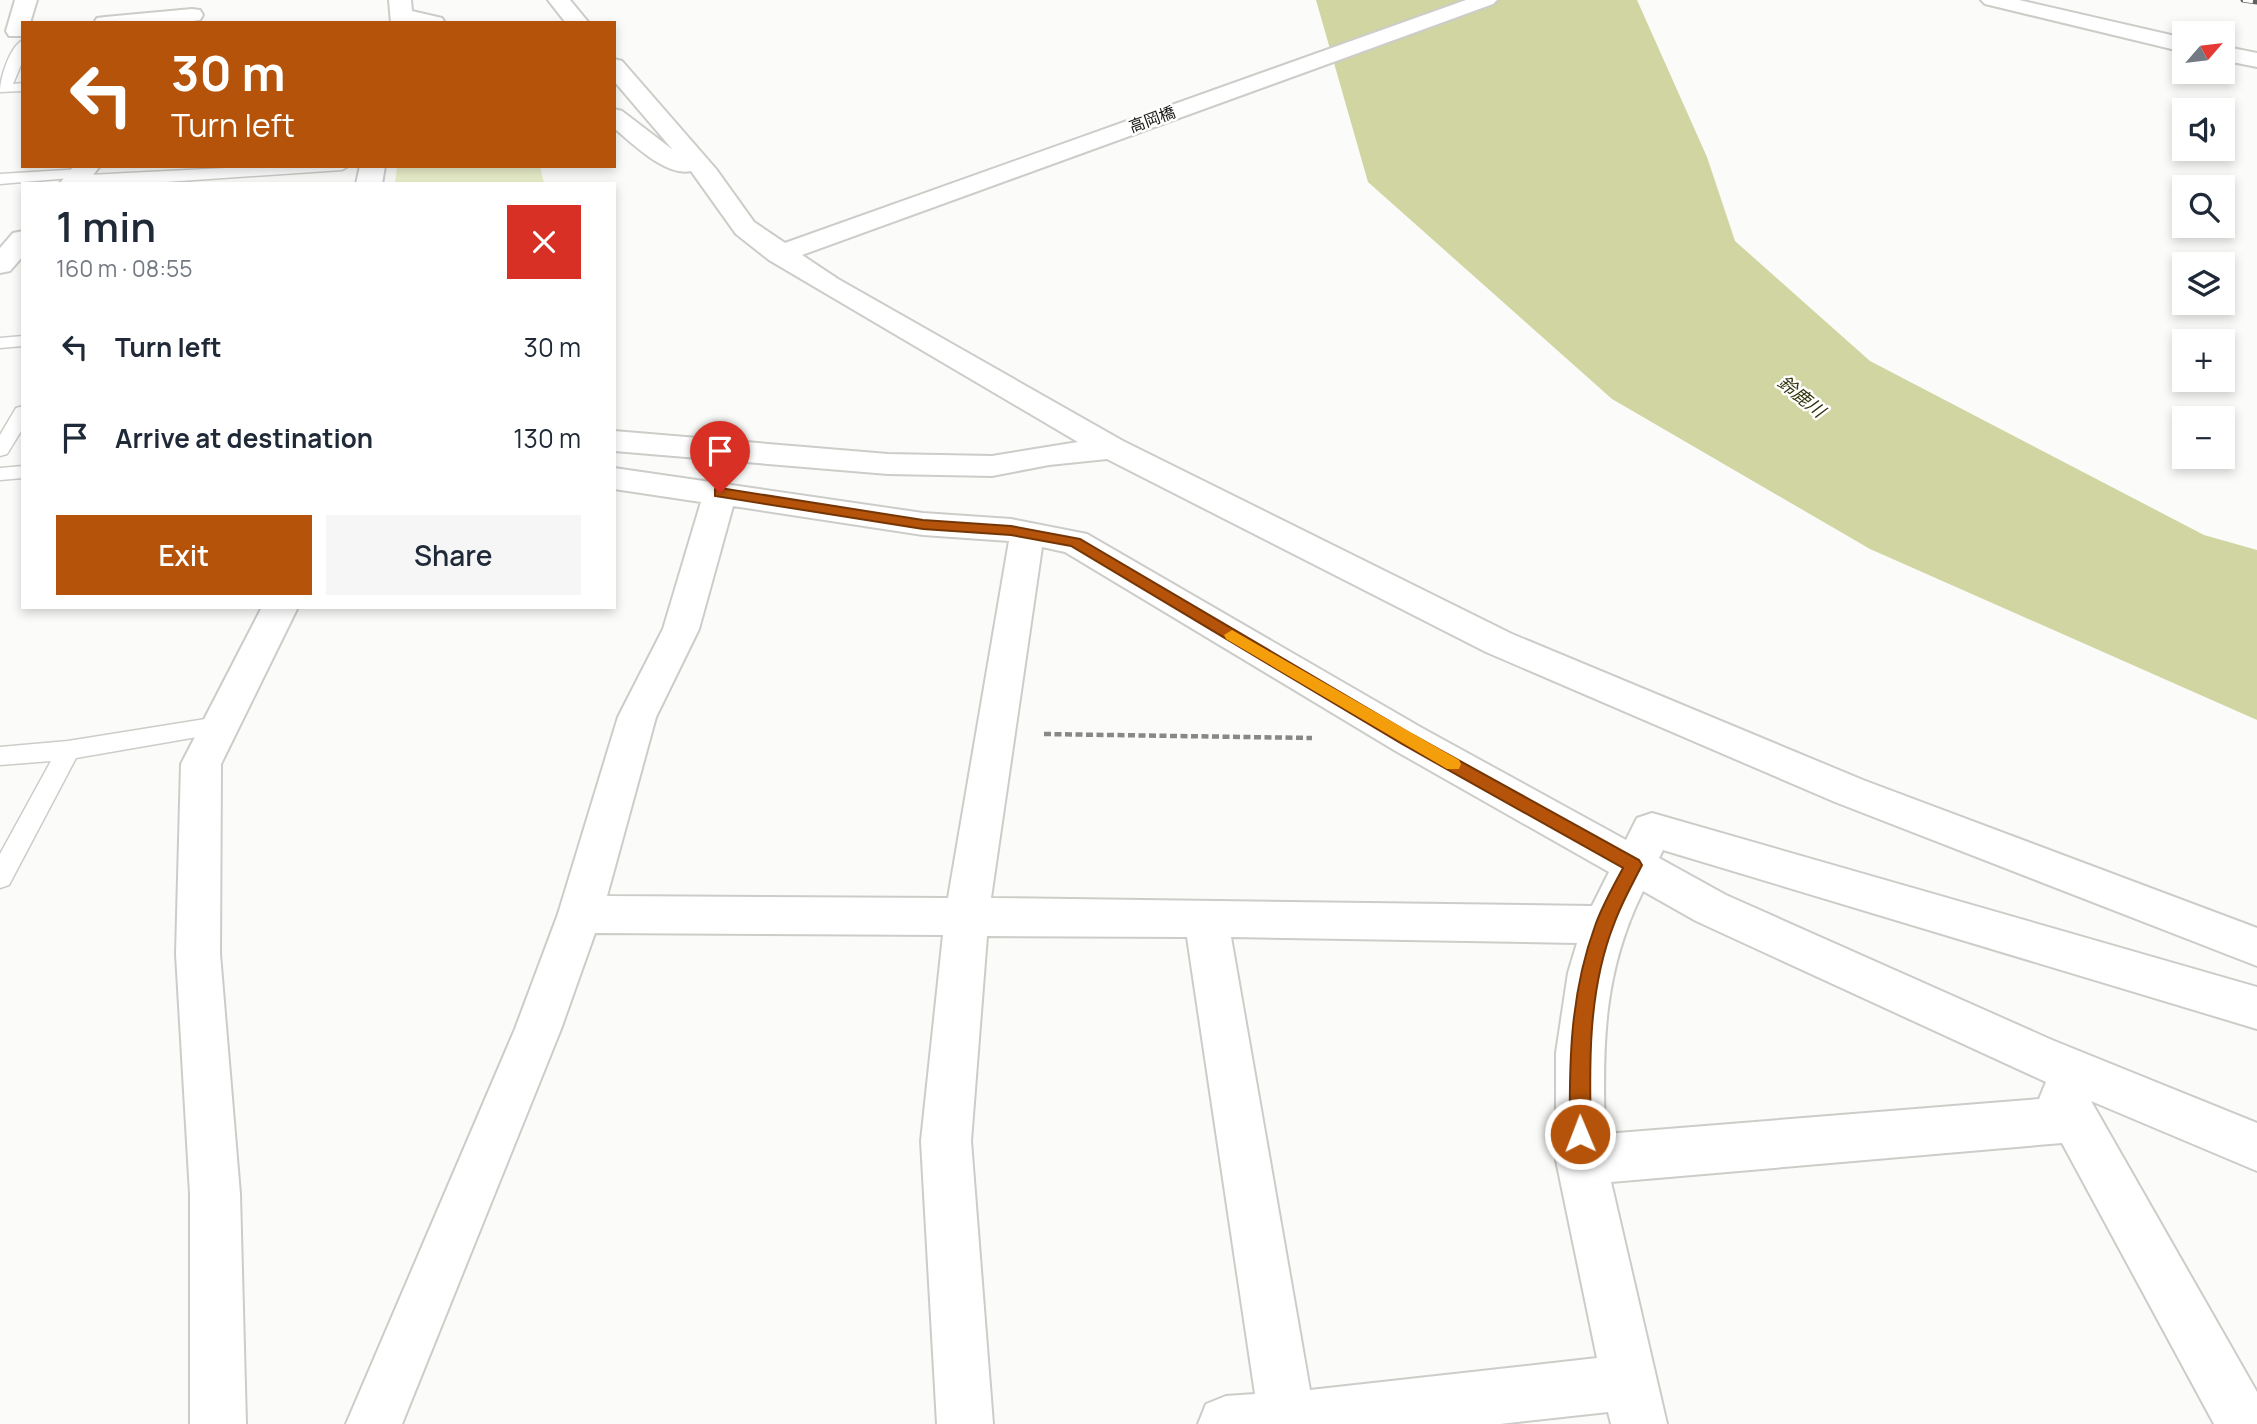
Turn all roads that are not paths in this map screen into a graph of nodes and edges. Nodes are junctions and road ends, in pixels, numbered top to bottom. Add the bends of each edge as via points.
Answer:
1 (26, 0) edge
2 (559, 0) edge
3 (1486, 0) edge
4 (1992, 0) edge
5 (195, 12) edge
6 (402, 13) edge
7 (121, 21) edge
8 (428, 21) edge
9 (576, 21) edge
10 (16, 35) edge
11 (2172, 42) edge
12 (2235, 56) edge
13 (2257, 60) edge
14 (616, 68) edge
15 (21, 87) edge
16 (616, 118) edge
17 (310, 168) edge
18 (707, 174) junction
19 (80, 176) edge
20 (0, 179) edge
21 (21, 242) edge
22 (779, 254) junction
23 (0, 265) edge
24 (21, 341) edge
25 (0, 343) edge
26 (21, 415) edge
27 (616, 441) edge
28 (1112, 448) junction
29 (0, 450) edge
30 (21, 472) edge
31 (0, 474) edge
32 (616, 478) edge
33 (720, 493) junction
34 (1027, 534) junction
35 (278, 609) edge
36 (218, 726) junction
37 (68, 750) junction
38 (0, 756) edge
39 (1633, 865) junction
40 (0, 878) edge
41 (580, 914) junction
42 (966, 919) junction
43 (1206, 921) junction
44 (1604, 925) junction
45 (2257, 947) edge
46 (2257, 1008) edge
47 (2035, 1055) junction
48 (2077, 1119) junction
49 (2257, 1147) edge
50 (1581, 1160) junction
51 (1634, 1403) edge
52 (1287, 1420) junction
53 (218, 1424) edge
54 (374, 1424) edge
55 (965, 1424) edge
56 (1226, 1424) edge
57 (2245, 1424) edge

1 - 10 street
2 - 9 street
3 - 22 street, 高岡橋
4 - 11 street
5 - 7 street
6 - 8 street
10 - 15 lane via 4,89
12 - 13 street
14 - 18 street
16 - 18 street via 659,153
17 - 19 lane via 150,178
18 - 22 street via 745,228
19 - 20 lane
21 - 23 street
22 - 28 street
24 - 25 lane
26 - 29 lane
27 - 28 street via 888,464 979,466
28 - 45 street via 1499,643 1849,791
30 - 31 lane
32 - 33 street
33 - 34 street via 923,524
33 - 41 street via 681,629 637,717
34 - 39 street via 1074,542
34 - 42 street
35 - 36 street
36 - 37 lane
36 - 53 street via 201,764 198,803 198,954 215,1194
37 - 38 lane
37 - 40 lane
39 - 44 street
39 - 46 street via 1652,830
39 - 47 street via 1711,908
41 - 42 street
41 - 54 street via 538,1029
42 - 43 street
42 - 55 street via 946,1141
43 - 44 street
43 - 52 street
44 - 50 street via 1590,974 1579,1054
47 - 48 street
47 - 49 street
48 - 50 street
48 - 57 street
50 - 51 street
51 - 52 street
52 - 56 street

